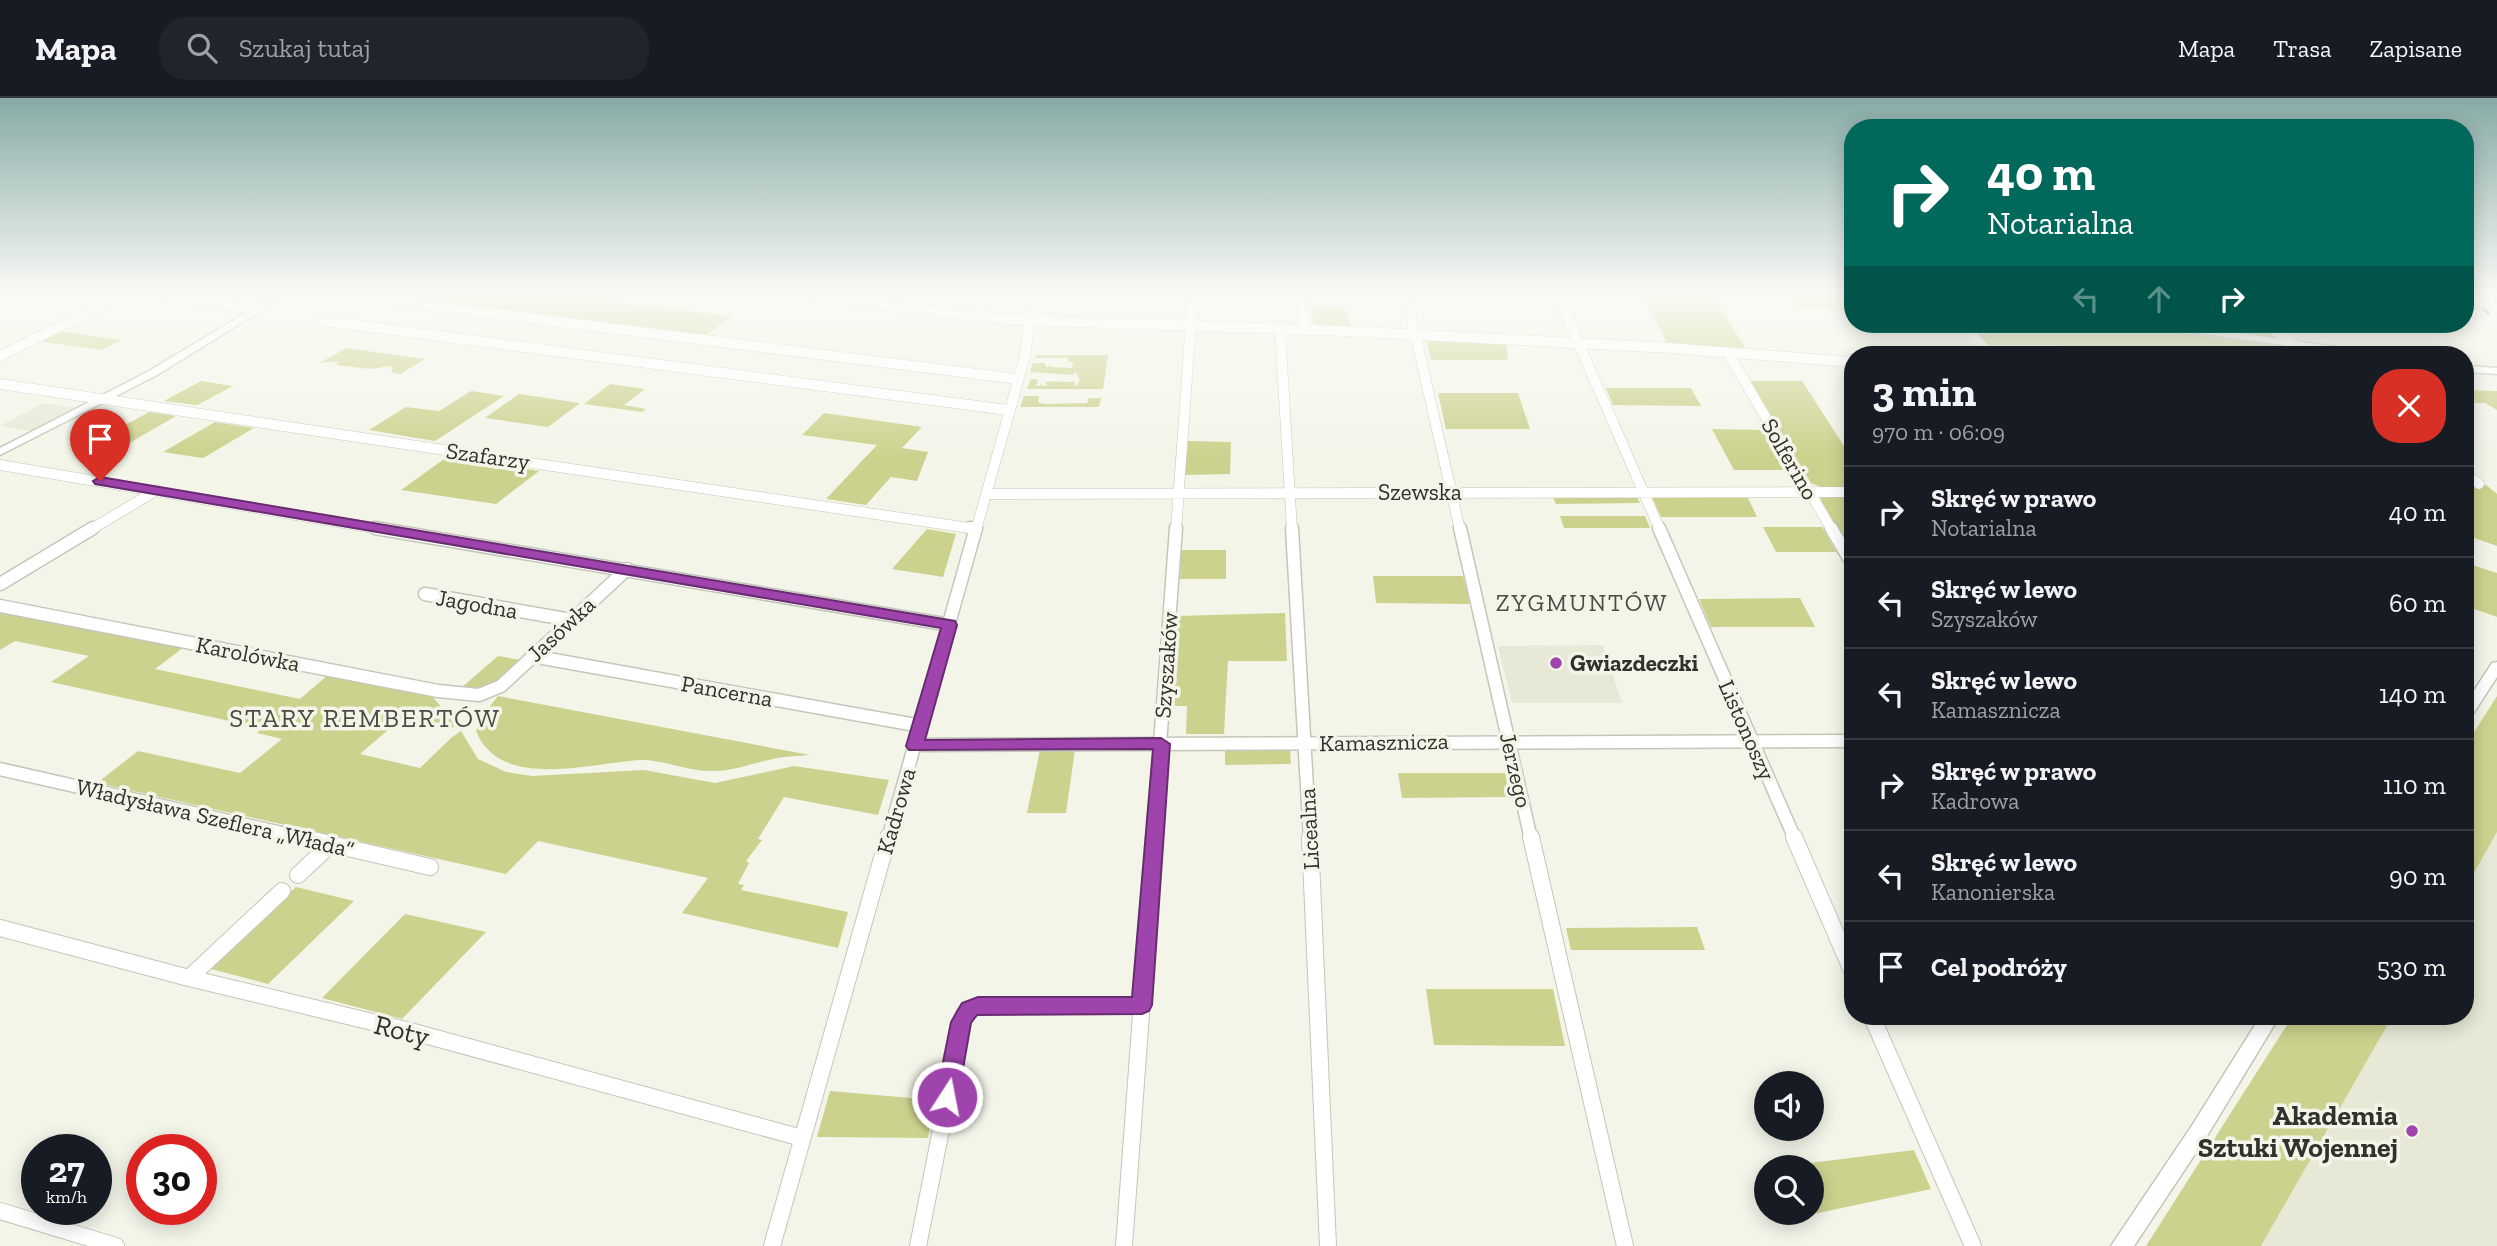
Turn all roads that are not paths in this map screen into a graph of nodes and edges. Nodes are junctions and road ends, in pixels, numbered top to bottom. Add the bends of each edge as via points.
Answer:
1 (17, 348) edge
2 (193, 348) edge
3 (528, 348) edge
4 (766, 348) edge
5 (1025, 348) edge
6 (1189, 348) edge
7 (1281, 348) edge
8 (1419, 348) edge
9 (1580, 348) edge
10 (1627, 348) edge
11 (1728, 353) junction
12 (0, 356) edge
13 (1844, 362) edge
14 (2474, 370) edge
15 (2494, 373) edge
16 (1018, 379) junction
17 (0, 384) edge
18 (104, 400) junction
19 (1008, 410) junction
20 (0, 452) edge
21 (0, 465) edge
22 (2474, 480) edge
23 (2479, 484) dead end
24 (156, 491) junction
25 (1177, 492) junction
26 (1290, 492) junction
27 (1452, 492) junction
28 (1844, 492) edge
29 (1643, 493) junction
30 (1810, 493) junction
31 (986, 494) junction
32 (976, 529) junction
33 (1844, 550) edge
34 (627, 569) junction
35 (0, 584) edge
36 (425, 594) dead end
37 (0, 606) edge
38 (570, 620) junction
39 (950, 625) junction
40 (532, 656) junction
41 (2497, 666) edge
42 (496, 690) joint
43 (2474, 702) edge
44 (921, 726) junction
45 (1510, 740) junction
46 (1751, 740) junction
47 (1844, 741) edge
48 (1305, 743) junction
49 (1161, 744) junction
50 (915, 746) junction
51 (0, 769) edge
52 (331, 844) junction
53 (430, 867) dead end
54 (298, 875) dead end
55 (282, 891) dead end
56 (0, 929) edge
57 (1844, 952) edge
58 (189, 978) junction
59 (1142, 1005) junction
60 (1876, 1025) edge
61 (2265, 1025) edge
62 (802, 1138) junction
63 (0, 1210) edge
64 (116, 1246) edge
65 (772, 1246) edge
66 (918, 1246) edge
67 (1124, 1246) edge
68 (1328, 1246) edge
69 (1625, 1246) edge
70 (1973, 1246) edge
71 (2122, 1246) edge

1 - 12 street
2 - 18 street
3 - 19 street
4 - 16 street
5 - 16 street, Kadrowa
6 - 25 street, Szyszaków
7 - 26 street, Licealna
8 - 27 street, Jerzego
9 - 29 street, Listonoszy
10 - 11 street
11 - 13 street
11 - 30 street, Solferino
14 - 15 street
16 - 19 street, Kadrowa
17 - 18 street, Szafarzy
18 - 20 street
18 - 32 street, Szafarzy
19 - 31 street, Kadrowa
21 - 24 street
22 - 23 street
24 - 34 street
24 - 35 street
25 - 26 street, Szewska
25 - 31 street, Szewska
25 - 49 street, Szyszaków
26 - 27 street, Szewska
26 - 48 street, Licealna
27 - 29 street, Szewska
27 - 45 street, Jerzego
28 - 30 street, Szewska
29 - 30 street, Szewska
29 - 46 street, Listonoszy
30 - 33 street, Solferino
31 - 32 street, Kadrowa
32 - 39 street, Kadrowa
34 - 38 street, Jasówka
34 - 39 street
36 - 38 street, Jagodna
37 - 42 street, Karolówka via 438,691 475,695
38 - 40 street, Jasówka
39 - 44 street, Kadrowa
40 - 42 street, Jasówka
40 - 44 street, Pancerna
41 - 43 street
44 - 50 street, Kadrowa
45 - 46 street, Kamasznicza
45 - 48 street, Kamasznicza
45 - 69 street, Jerzego
46 - 47 street, Kamasznicza
46 - 57 street, Listonoszy
48 - 49 street, Kamasznicza
48 - 68 street, Licealna
49 - 50 street, Kamasznicza
49 - 59 street, Szyszaków
50 - 62 street, Kadrowa
51 - 52 street, Władysława Szeflera „Włada”
52 - 53 street, Władysława Szeflera „Włada”
52 - 54 street
55 - 58 street
56 - 58 street, Roty
58 - 62 street, Roty via 410,1031
59 - 66 street via 978,1006 967,1011 961,1022
59 - 67 street, Szyszaków
60 - 70 street
61 - 71 street
62 - 65 street, Kadrowa
63 - 64 street

